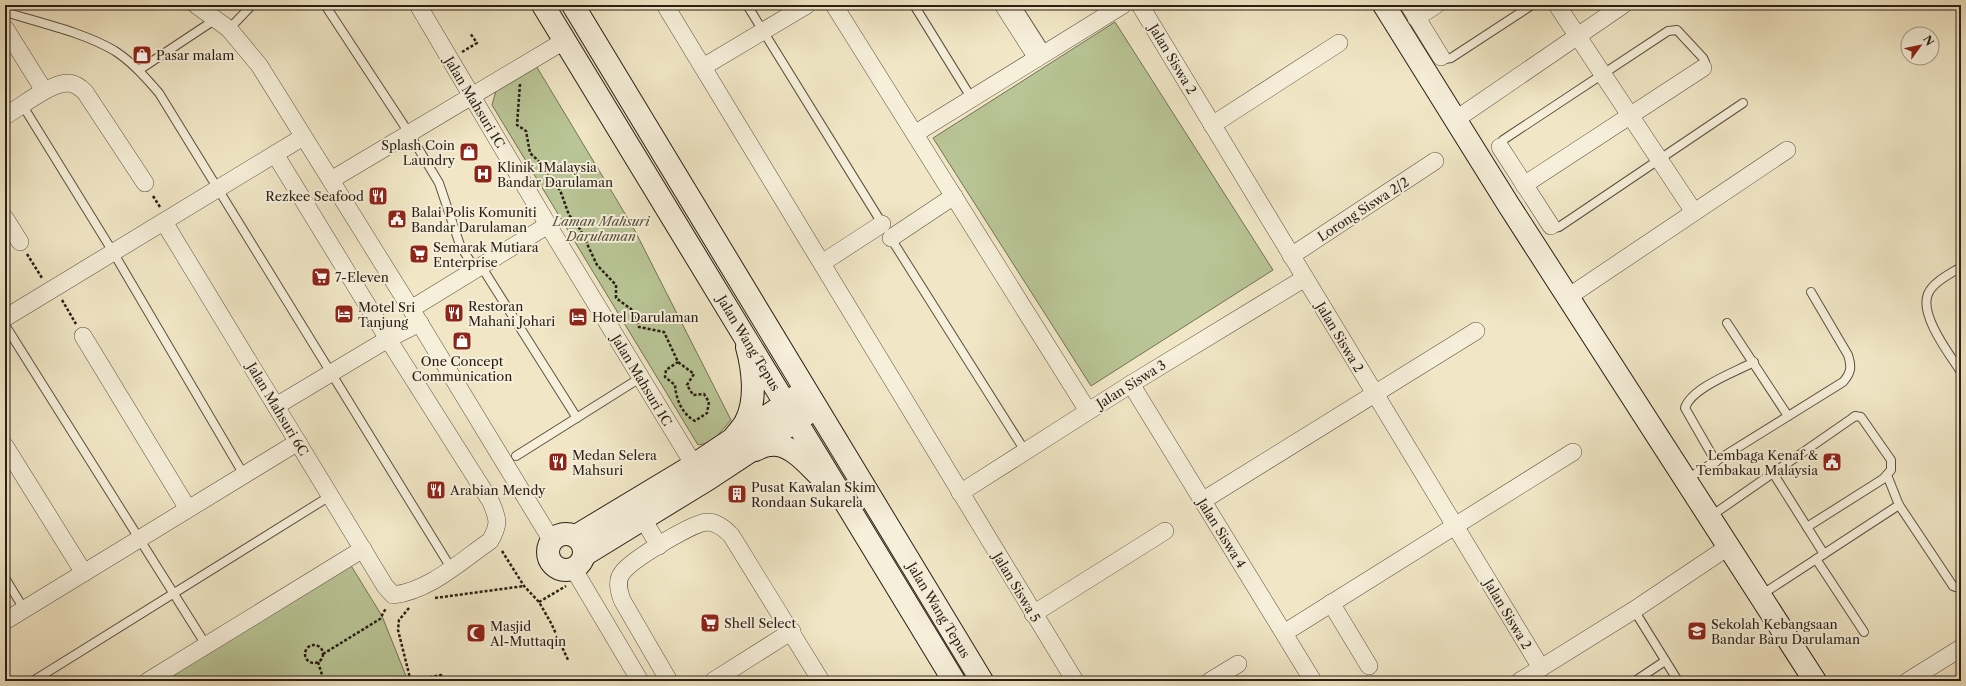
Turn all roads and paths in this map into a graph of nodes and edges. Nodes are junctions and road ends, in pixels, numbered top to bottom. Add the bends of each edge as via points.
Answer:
1 (196, 5) edge
2 (252, 5) edge
3 (325, 5) edge
4 (418, 5) edge
5 (543, 5) edge
6 (573, 5) edge
7 (666, 5) edge
8 (747, 5) edge
9 (807, 5) edge
10 (834, 5) edge
11 (914, 5) edge
12 (1003, 5) edge
13 (1016, 5) edge
14 (1122, 5) edge
15 (1140, 5) edge
16 (1384, 5) edge
17 (1436, 5) edge
18 (1532, 5) edge
19 (1557, 5) edge
20 (1623, 5) edge
21 (1412, 11) edge
22 (5, 12) edge
23 (223, 24) junction
24 (5, 28) edge
25 (763, 32) junction
26 (470, 33) dead end
27 (1577, 36) junction
28 (564, 41) junction
29 (1339, 43) dead end
30 (1041, 55) junction
31 (1441, 57) joint
32 (450, 59) junction
33 (703, 66) junction
34 (1703, 68) joint
35 (139, 70) junction
36 (512, 72) junction
37 (1603, 75) junction
38 (40, 84) dead end
39 (472, 96) junction
40 (972, 99) junction
41 (1743, 103) dead end
42 (23, 106) junction
43 (1630, 115) junction
44 (5, 116) edge
45 (1455, 120) junction
46 (1212, 125) junction
47 (409, 133) junction
48 (916, 133) junction
49 (303, 137) junction
50 (1500, 147) joint
51 (1786, 150) dead end
52 (275, 154) junction
53 (1660, 160) junction
54 (1435, 162) dead end
55 (331, 180) junction
56 (145, 183) joint
57 (1524, 185) junction
58 (218, 188) junction
59 (954, 196) junction
60 (1694, 212) junction
61 (5, 218) edge
62 (165, 220) junction
63 (882, 224) junction
64 (548, 225) junction
65 (1551, 226) joint
66 (891, 238) junction
67 (20, 242) joint
68 (113, 252) junction
69 (1291, 256) junction
70 (822, 263) junction
71 (1961, 267) edge
72 (478, 268) junction
73 (1305, 278) junction
74 (52, 289) junction
75 (1811, 292) dead end
76 (1568, 297) junction
77 (416, 316) junction
78 (5, 318) edge
79 (1727, 323) dead end
80 (5, 325) edge
81 (742, 330) junction
82 (1476, 331) dead end
83 (83, 336) joint
84 (388, 339) junction
85 (678, 362) junction
86 (1754, 362) junction
87 (331, 372) junction
88 (1961, 372) edge
89 (640, 378) junction
90 (1130, 384) junction
91 (1375, 394) junction
92 (810, 399) junction
93 (276, 406) junction
94 (1088, 411) junction
95 (791, 412) junction
96 (1788, 416) junction
97 (577, 418) junction
98 (298, 442) junction
99 (5, 446) edge
100 (740, 446) junction
101 (1025, 451) junction
102 (1573, 452) dead end
103 (516, 456) dead end
104 (1716, 462) junction
105 (694, 465) junction
106 (1773, 474) junction
107 (244, 475) junction
108 (1888, 475) junction
109 (1686, 480) junction
110 (960, 492) junction
111 (330, 496) junction
112 (843, 498) junction
113 (1202, 501) junction
114 (1899, 505) junction
115 (188, 509) junction
116 (1709, 516) junction
117 (642, 519) junction
118 (1455, 526) junction
119 (1807, 527) junction
120 (496, 529) junction
121 (1165, 531) dead end
122 (139, 539) junction
123 (552, 541) junction
124 (659, 546) junction
125 (1728, 547) junction
126 (363, 549) junction
127 (1824, 554) junction
128 (1816, 559) junction
129 (578, 560) junction
130 (451, 568) junction
131 (84, 573) junction
132 (5, 578) edge
133 (524, 586) junction
134 (1961, 589) edge
135 (174, 594) junction
136 (393, 595) junction
137 (1760, 596) junction
138 (431, 598) dead end
139 (539, 602) junction
140 (1331, 603) junction
141 (415, 604) dead end
142 (24, 609) junction
143 (1634, 610) junction
144 (1033, 614) junction
145 (5, 621) edge
146 (792, 631) junction
147 (1864, 632) dead end
148 (1284, 633) junction
149 (645, 639) junction
150 (206, 645) junction
151 (1961, 648) edge
152 (623, 653) junction
153 (323, 654) junction
154 (568, 660) dead end
155 (1665, 661) junction
156 (318, 662) junction
157 (1238, 664) dead end
158 (1369, 666) dead end
159 (1541, 668) junction
160 (33, 681) edge
161 (148, 681) edge
162 (324, 681) edge
163 (445, 681) edge
164 (640, 681) edge
165 (669, 681) edge
166 (713, 681) edge
167 (822, 681) edge
168 (954, 681) edge
169 (982, 681) edge
170 (1075, 681) edge
171 (1210, 681) edge
172 (1313, 681) edge
173 (1520, 681) edge
174 (1635, 681) edge
175 (1678, 681) edge
176 (1815, 681) edge
177 (1908, 681) edge

1 - 23 street
2 - 23 lane
3 - 47 lane
4 - 32 street, Jalan Mahsuri 1C
5 - 28 main road, Jalan Wang Tepus
6 - 92 main road, Jalan Wang Tepus
7 - 33 street, Jalan Siswa 5
8 - 25 lane
9 - 25 street
10 - 48 street
11 - 40 lane
12 - 30 street
13 - 30 lane
14 - 30 street
15 - 46 street, Jalan Siswa 2
16 - 45 main road
17 - 21 street
18 - 31 lane via 1451,58
19 - 27 street
20 - 27 street
21 - 31 street
22 - 35 lane via 78,34 114,51
23 - 35 lane
23 - 49 street via 259,65
24 - 38 street
25 - 33 street
25 - 63 lane
26 - 32 path via 477,43
27 - 37 street
27 - 45 street
28 - 36 street
28 - 81 main road, Jalan Wang Tepus
29 - 46 street
30 - 40 street
32 - 39 street, Jalan Mahsuri 1C
33 - 70 street, Jalan Siswa 5
34 - 37 lane via 1703,58 1682,34 1672,29
34 - 43 street
35 - 58 lane via 159,93
36 - 39 street
36 - 85 path via 520,84 516,125 526,131 530,154 546,168 551,182 560,190 569,215 580,229 597,265 616,285 616,298 631,309 639,327 664,332
37 - 43 street
37 - 50 lane via 1503,140
39 - 47 street
39 - 64 street, Jalan Mahsuri 1C
40 - 48 street
41 - 53 lane
42 - 44 street
42 - 56 street via 56,85 71,83 78,86 86,92
42 - 68 lane
43 - 53 street
43 - 57 street
45 - 76 main road
46 - 69 street, Jalan Siswa 2
47 - 55 street
47 - 72 lane via 439,183 460,245
48 - 59 street
49 - 52 street
49 - 55 street
50 - 57 street
51 - 60 street
52 - 58 street
52 - 84 street
53 - 60 street
53 - 65 lane via 1559,227
54 - 69 street, Lorong Siswa 2/2
55 - 77 street
56 - 62 path
57 - 65 street
58 - 62 street
58 - 87 lane
59 - 66 street
59 - 94 street
60 - 76 street
61 - 67 street
62 - 68 street
62 - 93 street, Jalan Mahsuri 6C
63 - 66 lane
63 - 70 street
64 - 72 street
64 - 89 street, Jalan Mahsuri 1C
66 - 101 lane
67 - 74 path
68 - 74 street
68 - 107 lane
69 - 73 street, Jalan Siswa 2
70 - 110 street, Jalan Siswa 5
71 - 88 lane via 1934,286 1927,295 1926,302 1933,327
72 - 77 street
72 - 97 lane
73 - 90 street, Jalan Siswa 3
73 - 91 street, Jalan Siswa 2
74 - 78 street
74 - 83 path
75 - 96 lane via 1848,356 1851,365 1850,375
76 - 109 main road
77 - 84 street
77 - 123 street
79 - 86 lane
80 - 122 lane
81 - 95 main road, Jalan Wang Tepus
81 - 100 main road via 751,361 753,389
82 - 91 street
83 - 115 street
84 - 87 street
84 - 120 street via 491,502 497,518
85 - 85 path via 666,370 665,377 675,386 676,398 685,412 695,420 707,413 709,402 704,394 693,395 687,385 694,374
86 - 96 lane
86 - 104 lane via 1700,390 1687,401 1685,408
87 - 93 street
87 - 130 lane
89 - 97 lane
89 - 105 street, Jalan Mahsuri 1C
90 - 94 street, Jalan Siswa 3
90 - 113 street, Jalan Siswa 4
91 - 113 street
91 - 118 street, Jalan Siswa 2
92 - 95 main road
92 - 169 main road, Jalan Wang Tepus
93 - 98 street, Jalan Mahsuri 6C
94 - 101 street, Jalan Siswa 3
95 - 100 main road
95 - 112 main road, Jalan Wang Tepus
96 - 104 lane
97 - 103 lane
98 - 107 street
98 - 111 street, Jalan Mahsuri 6C
99 - 131 street
100 - 105 main road
100 - 112 main road via 777,445 791,450
100 - 117 main road
101 - 110 street, Jalan Siswa 3
102 - 118 street
104 - 109 lane
105 - 129 main road
106 - 108 lane via 1858,416 1864,420 1891,460 1892,466
106 - 116 lane
106 - 119 lane
107 - 115 street
108 - 114 lane
108 - 119 lane
109 - 116 main road
110 - 144 street, Jalan Siswa 5
111 - 126 street, Jalan Mahsuri 6C
111 - 135 lane
112 - 168 main road, Jalan Wang Tepus
113 - 148 street, Jalan Siswa 4
114 - 127 lane
114 - 134 lane via 1952,586
115 - 122 street
116 - 125 main road
117 - 124 street
117 - 129 main road
118 - 140 street
118 - 159 street, Jalan Siswa 2
119 - 127 lane
120 - 130 street via 490,540
120 - 133 path via 499,546
121 - 144 street
122 - 131 street
122 - 135 lane
123 - 129 main road via 560,534 566,534
123 - 129 main road via 549,553 554,565 566,570
124 - 146 street via 700,523 709,522 725,528
124 - 149 street via 629,566 622,573 618,584 622,600
125 - 137 main road
125 - 143 street
126 - 136 street, Jalan Mahsuri 6C
126 - 150 street
127 - 128 lane
128 - 137 lane
128 - 147 lane
129 - 139 path
129 - 152 street
130 - 136 street via 405,594
131 - 142 street
132 - 142 lane
133 - 138 path
133 - 139 path
135 - 150 lane
135 - 160 lane
136 - 153 path via 380,619
137 - 176 main road
139 - 154 path
140 - 148 street
140 - 158 street
141 - 163 path via 403,614 398,624 410,678 416,680 441,675
142 - 145 street
143 - 155 lane
143 - 159 street
144 - 170 street, Jalan Siswa 5
146 - 166 street
146 - 167 street
148 - 172 street, Jalan Siswa 4
149 - 152 street
149 - 165 street
150 - 161 street
151 - 177 street
152 - 164 street
153 - 156 path
153 - 156 path via 317,646 308,647 305,657 313,663
155 - 174 lane
155 - 175 lane
156 - 162 path
157 - 171 street
159 - 173 street

